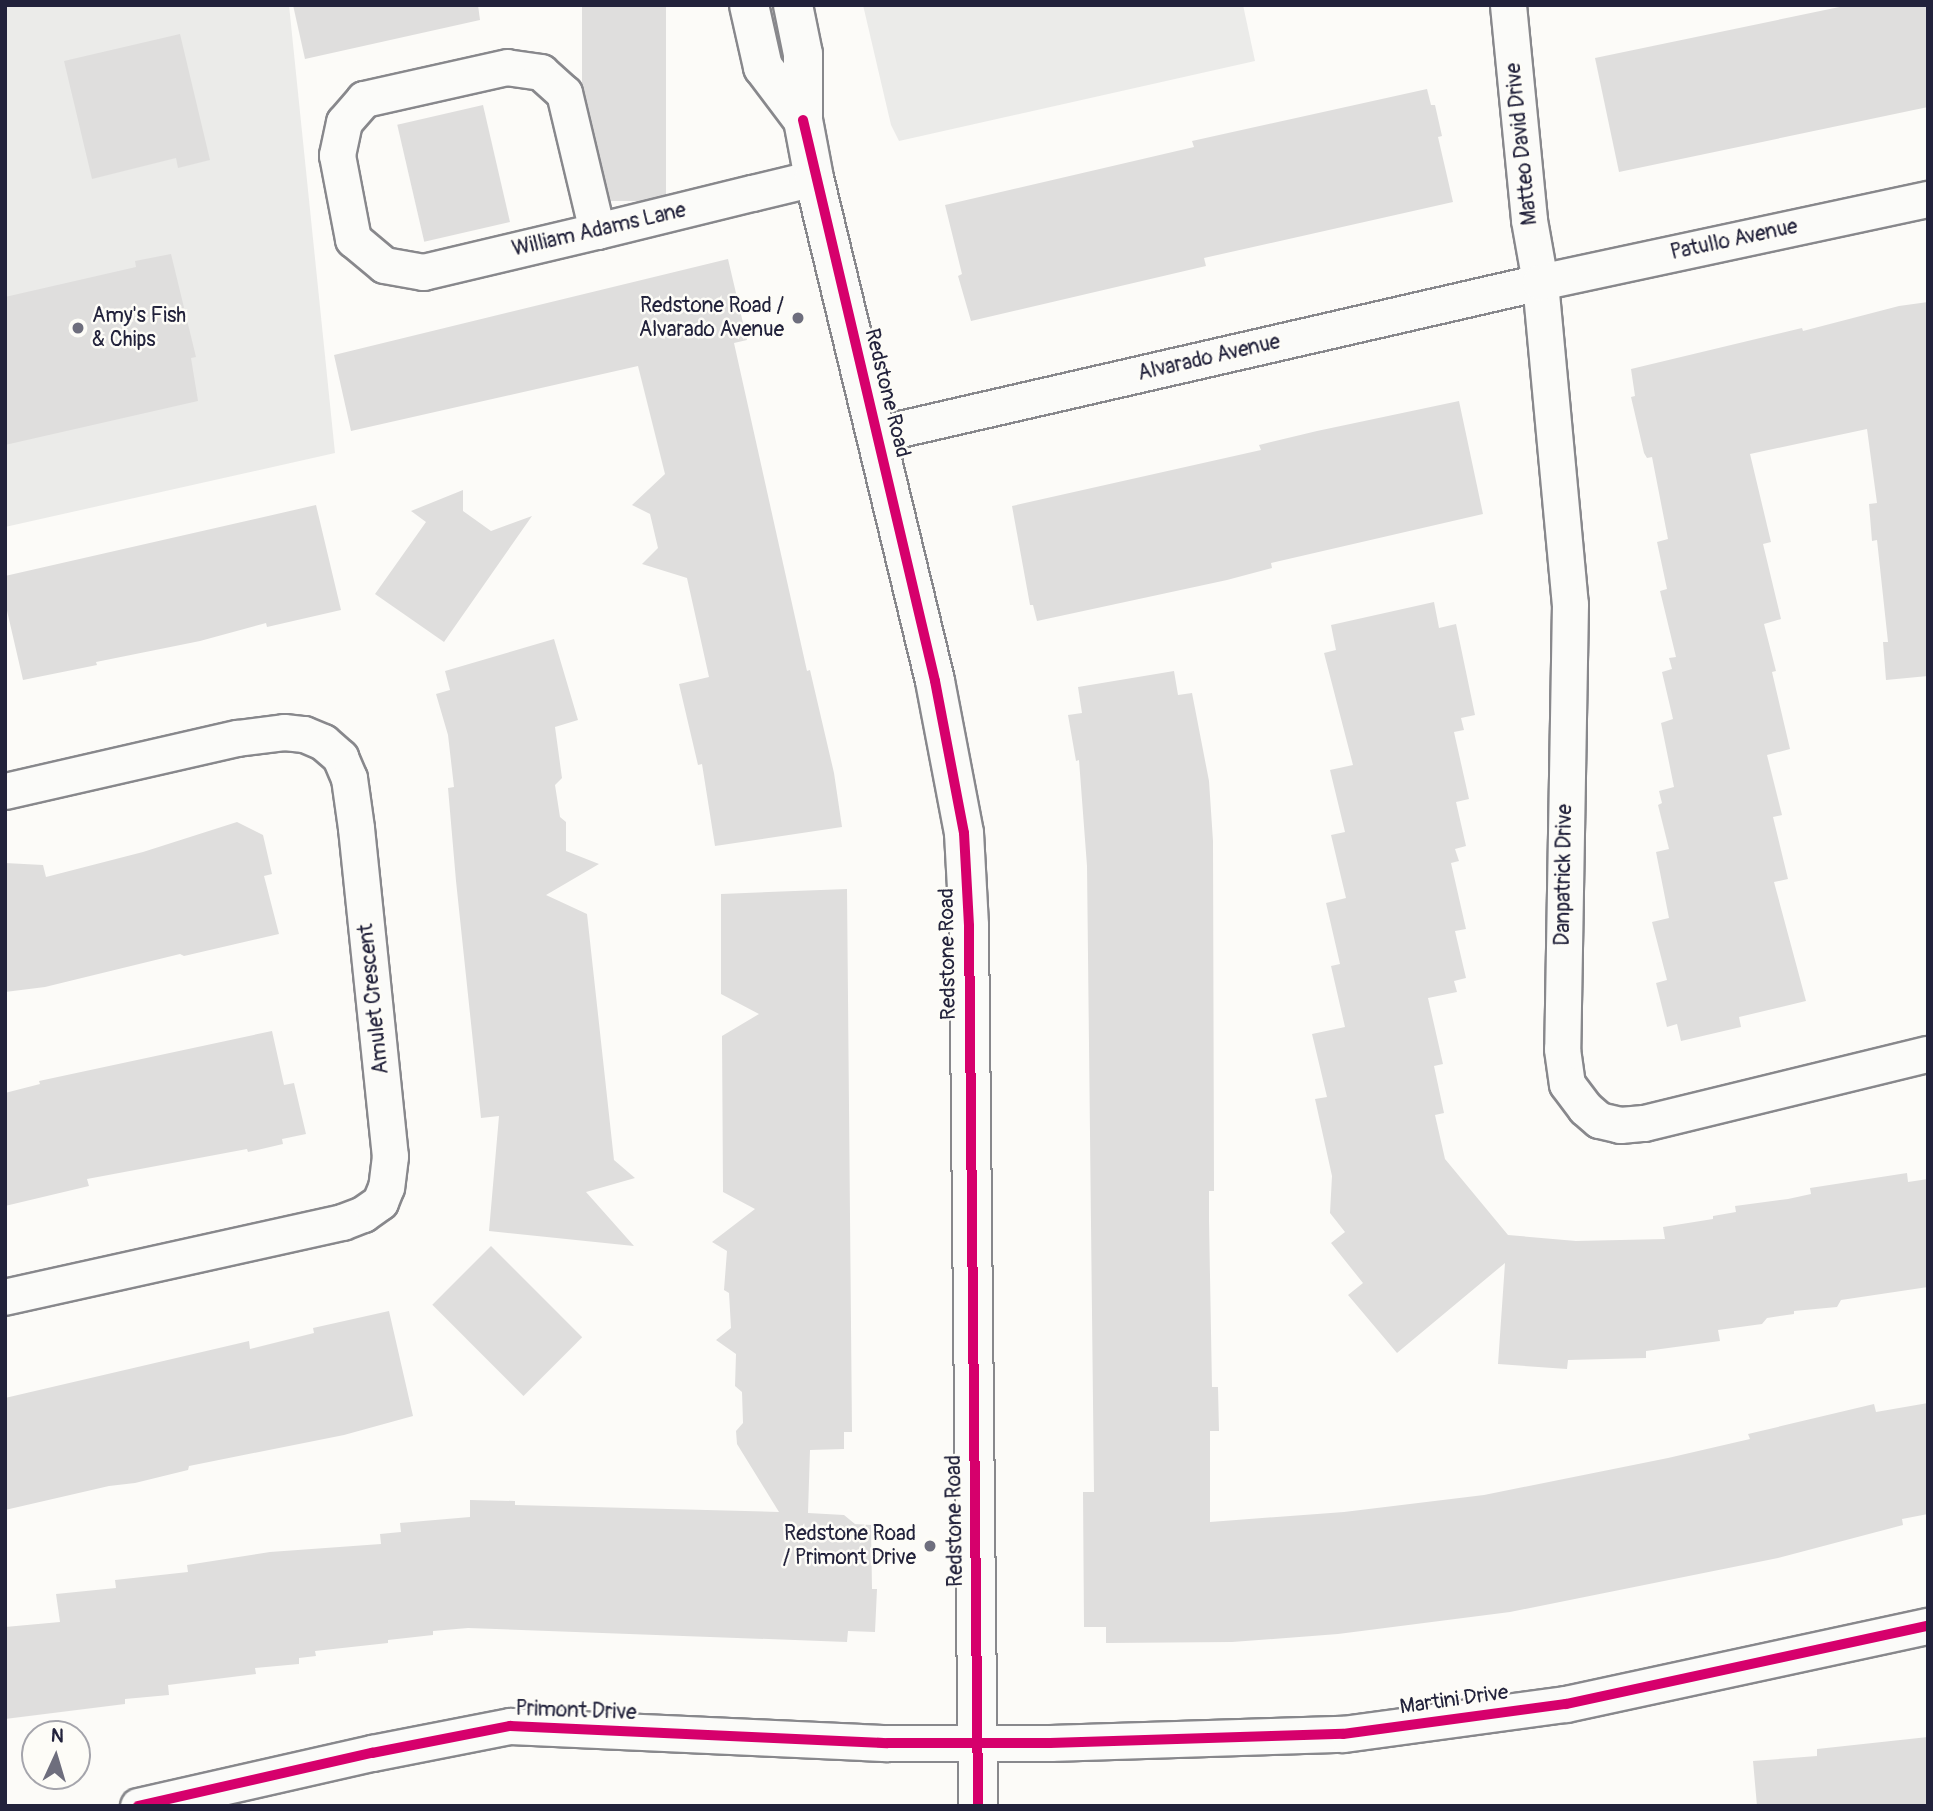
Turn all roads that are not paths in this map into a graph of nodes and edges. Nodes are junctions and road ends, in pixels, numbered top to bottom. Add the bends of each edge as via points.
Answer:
1 (749, 5) edge
2 (793, 5) edge
3 (1508, 5) edge
4 (803, 120) junction
5 (814, 178) junction
6 (1928, 199) edge
7 (597, 231) junction
8 (1540, 282) junction
9 (878, 434) junction
10 (5, 791) edge
11 (1928, 1054) edge
12 (5, 1297) edge
13 (1928, 1626) edge
14 (978, 1743) junction
15 (138, 1806) edge
16 (978, 1806) edge

1 - 4 street, Redstone Road via 763,67
2 - 4 street, Redstone Road via 803,54
3 - 8 street, Matteo David Drive
4 - 5 street, Redstone Road
5 - 7 street, William Adams Lane
5 - 9 street, Redstone Road
6 - 8 street, Patullo Avenue
7 - 7 street, William Adams Lane via 564,93 541,72 507,67 364,99 344,122 337,155 353,239 384,265 423,272
8 - 9 street, Alvarado Avenue
8 - 11 street, Danpatrick Drive via 1570,604 1562,1036 1567,1084 1600,1120 1620,1125
9 - 14 street, Redstone Road via 949,744 964,832 969,926
10 - 12 street, Amulet Crescent via 237,738 304,734 332,749 349,778 355,816 390,1156 380,1202 342,1222
13 - 14 street, Martini Drive via 1566,1704 1343,1734
14 - 15 street, Primont Drive via 510,1726
14 - 16 street, Redstone Road

